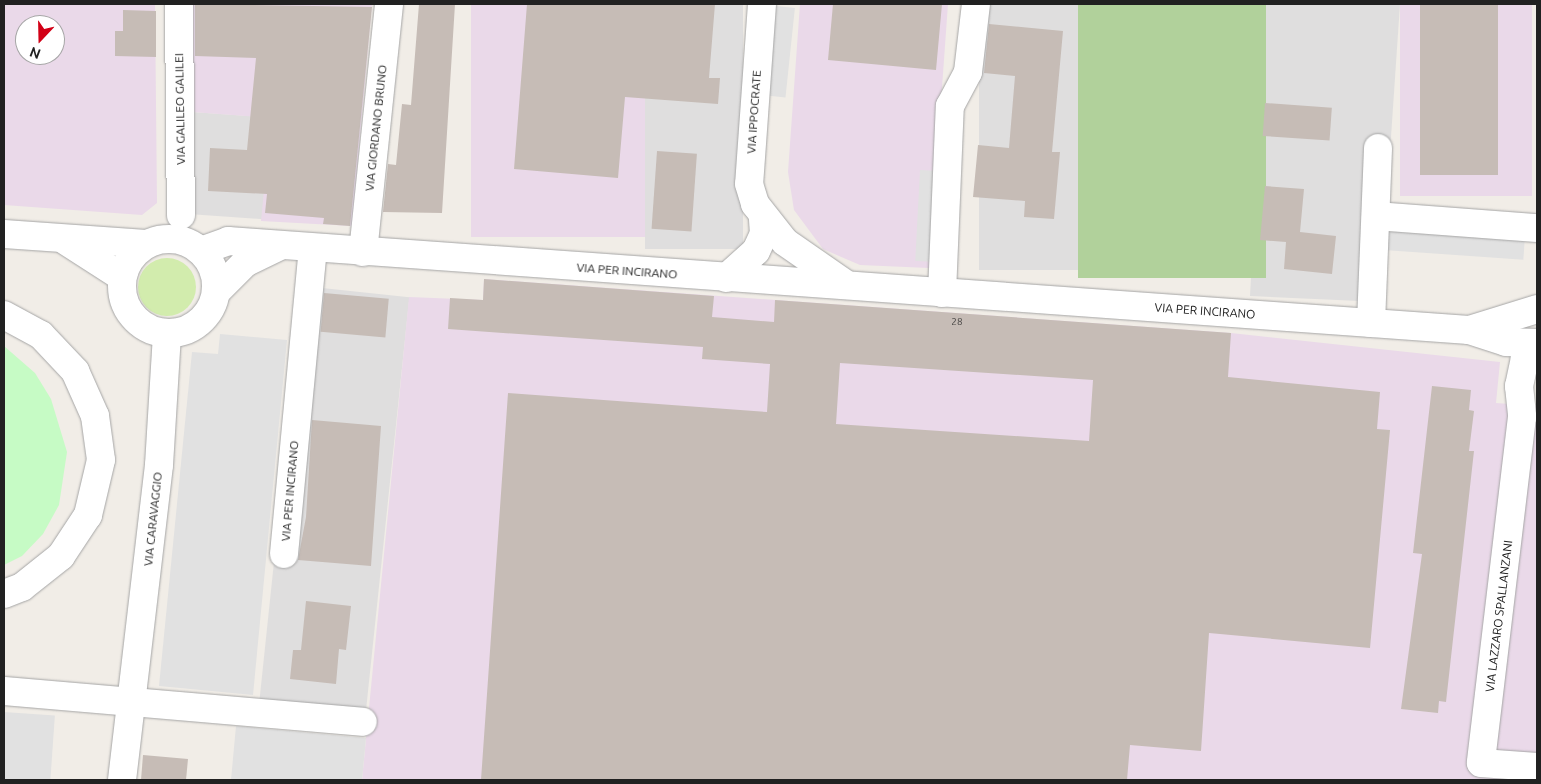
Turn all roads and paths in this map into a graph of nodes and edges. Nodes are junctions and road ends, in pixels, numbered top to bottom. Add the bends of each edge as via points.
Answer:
1 (179, 4) edge
2 (389, 4) edge
3 (762, 4) edge
4 (976, 4) edge
5 (1378, 148) dead end
6 (1381, 216) junction
7 (763, 218) junction
8 (1537, 228) edge
9 (4, 234) edge
10 (65, 240) junction
11 (177, 245) junction
12 (280, 246) junction
13 (313, 248) junction
14 (363, 252) junction
15 (122, 277) junction
16 (726, 278) junction
17 (848, 286) junction
18 (216, 292) junction
19 (942, 293) junction
20 (1537, 309) edge
21 (4, 315) edge
22 (1371, 323) junction
23 (1537, 328) edge
24 (1469, 330) junction
25 (1537, 332) edge
26 (167, 334) junction
27 (1537, 344) edge
28 (1537, 389) edge
29 (1522, 412) junction
30 (284, 554) dead end
31 (4, 594) edge
32 (4, 691) edge
33 (132, 704) junction
34 (363, 722) dead end
35 (1537, 767) edge
36 (122, 780) edge

1 - 11 street, VIA GALILEO GALILEI via 181,215
2 - 14 street, VIA GIORDANO BRUNO
3 - 7 street, VIA IPPOCRATE via 749,184
4 - 19 street via 968,72 950,106
5 - 6 street
6 - 8 street
6 - 22 street
7 - 16 street, VIA IPPOCRATE via 764,234 756,251
7 - 17 street, VIA IPPOCRATE via 792,248
9 - 10 street, VIA PER INCIRANO
10 - 11 street, VIA PER INCIRANO
10 - 15 street, VIA PER INCIRANO
11 - 12 street, VIA PER INCIRANO via 228,240
11 - 15 street via 135,252
11 - 18 street via 214,270
12 - 13 street, VIA PER INCIRANO
12 - 18 street via 246,263
13 - 14 street, VIA PER INCIRANO
13 - 30 street, VIA PER INCIRANO
14 - 16 street, VIA PER INCIRANO
15 - 26 street via 127,309 137,322
16 - 17 street, VIA PER INCIRANO
17 - 19 street, VIA PER INCIRANO
18 - 26 street via 200,323
19 - 22 street, VIA PER INCIRANO
20 - 24 street, VIA PER INCIRANO
21 - 31 street via 41,334 75,371 95,416 101,460 88,515 61,556 22,588
22 - 24 street, VIA PER INCIRANO
23 - 25 street
24 - 27 street, VIA PER INCIRANO via 1506,342
26 - 33 street, VIA CARAVAGGIO via 159,465
27 - 29 street, VIA LAZZARO SPALLANZANI via 1521,370
28 - 29 street, VIA LAZZARO SPALLANZANI
29 - 35 street, VIA LAZZARO SPALLANZANI via 1482,763
32 - 33 street
33 - 34 street
33 - 36 street, VIA CARAVAGGIO

